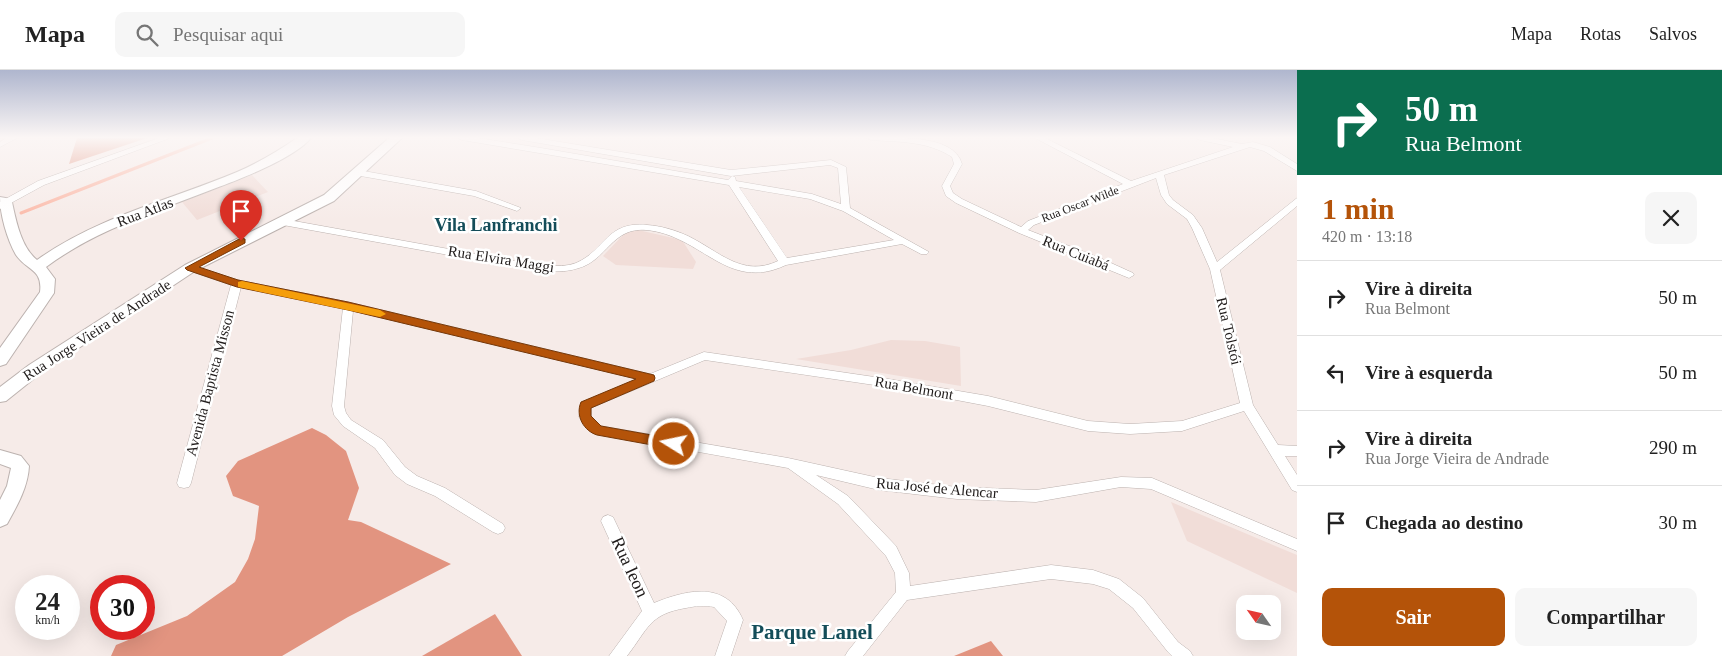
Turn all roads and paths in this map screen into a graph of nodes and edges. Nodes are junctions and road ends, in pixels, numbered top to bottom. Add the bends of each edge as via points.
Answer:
1 (90, 165) edge
2 (261, 165) edge
3 (366, 165) edge
4 (658, 165) edge
5 (801, 165) edge
6 (838, 165) edge
7 (957, 165) edge
8 (1093, 165) edge
9 (1188, 165) edge
10 (358, 173) junction
11 (1160, 175) junction
12 (732, 178) junction
13 (1130, 184) junction
14 (1297, 201) edge
15 (3, 208) edge
16 (517, 208) dead end
17 (846, 209) junction
18 (283, 222) junction
19 (1022, 231) junction
20 (903, 241) junction
21 (924, 252) dead end
22 (784, 262) junction
23 (38, 266) junction
24 (190, 268) junction
25 (1215, 269) junction
26 (1128, 275) dead end
27 (237, 283) junction
28 (348, 306) junction
29 (0, 360) edge
30 (650, 378) junction
31 (0, 396) edge
32 (585, 406) joint
33 (1247, 406) junction
34 (1273, 450) junction
35 (1297, 451) edge
36 (0, 457) edge
37 (788, 463) junction
38 (184, 484) dead end
39 (1297, 486) edge
40 (0, 518) edge
41 (608, 521) dead end
42 (498, 528) dead end
43 (1297, 545) edge
44 (903, 594) junction
45 (651, 613) junction
46 (618, 656) edge
47 (723, 656) edge
48 (853, 656) edge
49 (1185, 656) edge

1 - 15 street via 41,183
2 - 23 street, Rua Atlas via 92,232
3 - 10 street, Rua Jorge Vieira de Andrade
4 - 12 street
5 - 12 street
6 - 17 street via 842,167
7 - 19 street via 946,186 949,194
8 - 13 street
9 - 11 street, Rua Oscar Wilde
10 - 16 street via 476,194
10 - 18 street, Rua Jorge Vieira de Andrade via 329,198
11 - 13 street, Rua Oscar Wilde
11 - 25 street, Rua Tolstói via 1164,194 1194,222
12 - 17 street via 812,197
12 - 22 street
13 - 19 street, Rua Oscar Wilde via 1031,223
14 - 25 street
15 - 23 street via 24,257
17 - 20 street
18 - 22 street, Rua Elvira Maggi via 522,264 566,268 587,263 621,229 637,226 672,232 737,267 756,272 773,269
18 - 24 street, Rua Jorge Vieira de Andrade
19 - 26 street, Rua Cuiabá
20 - 21 street
20 - 22 street
23 - 29 street via 50,282 47,293
24 - 27 street
24 - 31 street, Rua Jorge Vieira de Andrade via 35,369
25 - 33 street, Rua Tolstói
27 - 28 street
27 - 38 street, Avenida Baptista Misson
28 - 30 street
28 - 42 street via 338,406 340,415 379,444 400,471 412,480 440,492
30 - 32 street, Rua Belmont
30 - 33 street, Rua Belmont via 704,356 888,383 988,401 1088,426 1130,429 1182,426
32 - 37 street, Rua José de Alencar via 585,417 597,430
33 - 34 street, Rua Tolstói
34 - 35 street
34 - 39 street, Rua Tolstói
36 - 40 street via 20,466 12,495
37 - 43 street, Rua José de Alencar via 879,484 957,493 1036,496 1121,482 1152,484
37 - 44 street via 842,500 891,550 902,573
41 - 45 street, Rua leon
44 - 48 street
44 - 49 street via 1051,572 1093,577 1114,584 1138,603 1173,647
45 - 46 street
45 - 47 street via 669,604 700,599 715,600 727,607 734,620

